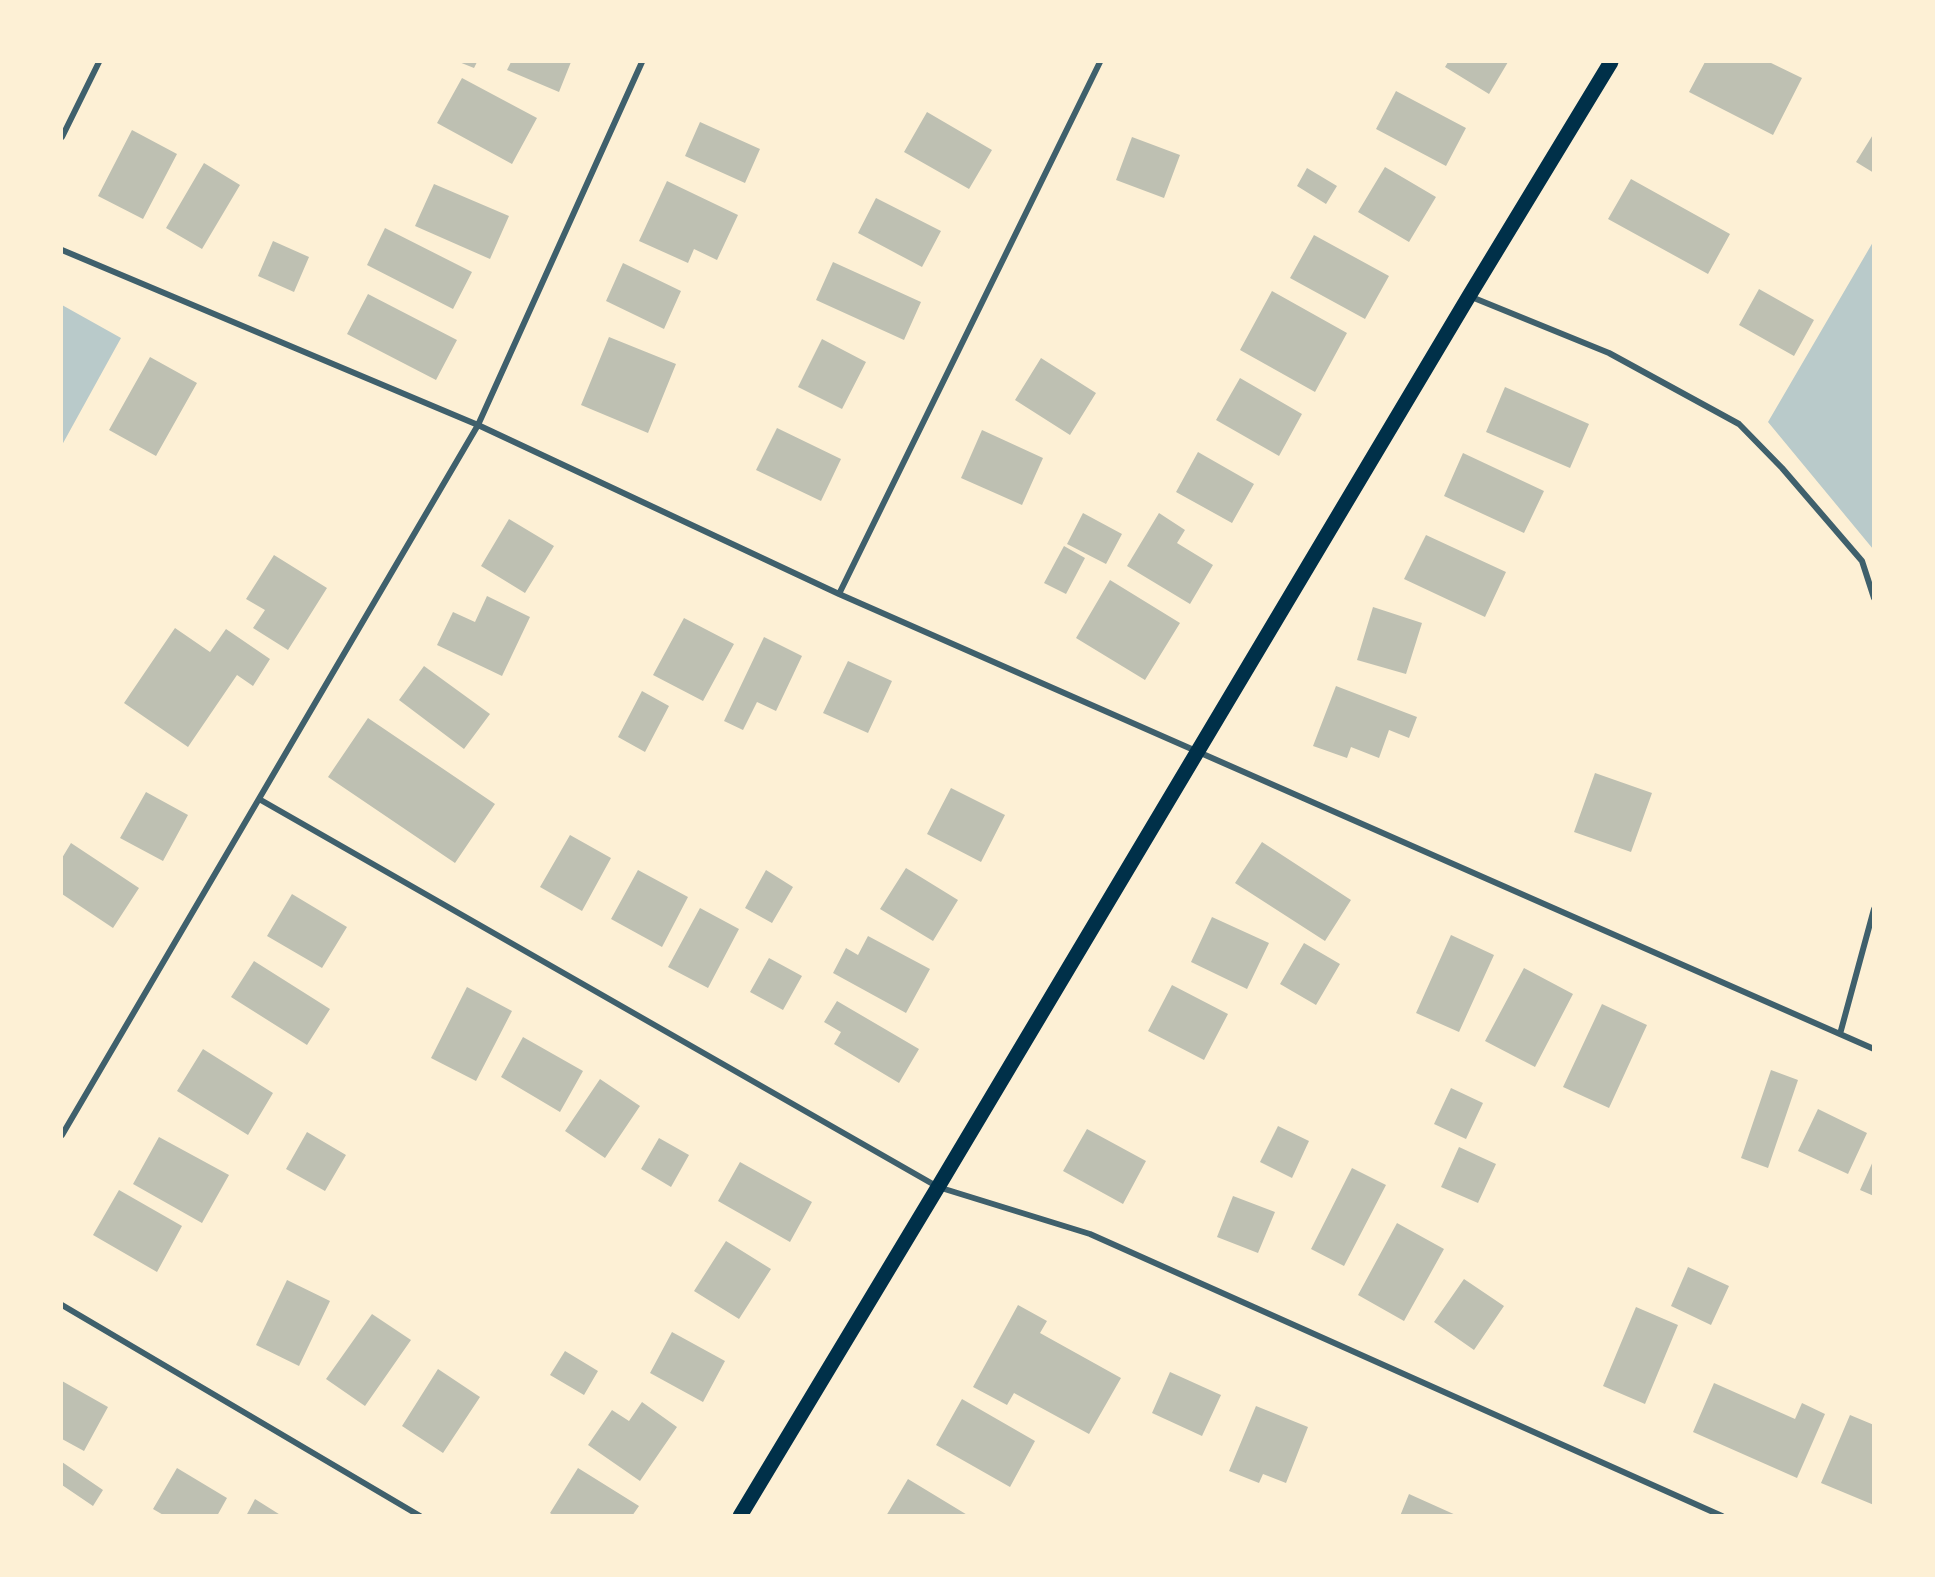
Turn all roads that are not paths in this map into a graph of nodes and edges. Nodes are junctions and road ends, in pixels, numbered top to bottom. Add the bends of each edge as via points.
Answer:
1 (99, 62) edge
2 (642, 62) edge
3 (1100, 62) edge
4 (1611, 62) edge
5 (62, 138) edge
6 (62, 250) edge
7 (1469, 296) junction
8 (478, 425) junction
9 (839, 594) junction
10 (1874, 598) edge
11 (1198, 751) junction
12 (260, 799) junction
13 (1874, 909) edge
14 (1840, 1034) junction
15 (1874, 1049) edge
16 (62, 1135) edge
17 (938, 1187) junction
18 (62, 1305) edge
19 (420, 1515) edge
20 (740, 1515) edge
21 (1722, 1515) edge

1 - 5 street
2 - 8 street
3 - 9 street
4 - 7 main road
6 - 8 street
7 - 10 street via 1609,353 1739,424 1862,561
7 - 11 main road
8 - 9 street
8 - 12 street
9 - 11 street
11 - 14 street
11 - 17 main road
12 - 16 street
12 - 17 street
13 - 14 street
14 - 15 street
17 - 20 main road
17 - 21 street via 1090,1234
18 - 19 street

